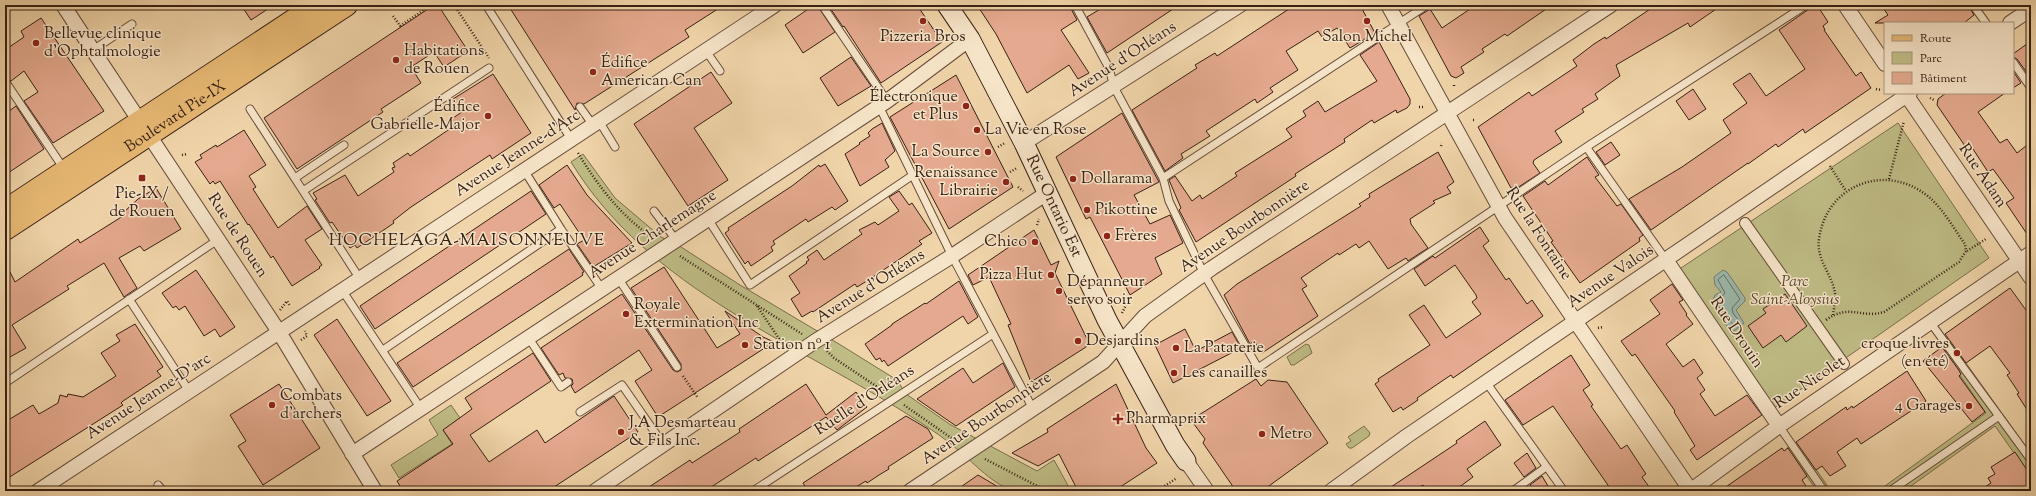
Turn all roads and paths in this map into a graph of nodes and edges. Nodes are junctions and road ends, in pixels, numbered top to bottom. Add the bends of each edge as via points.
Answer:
1 (63, 5) edge
2 (317, 5) edge
3 (346, 5) edge
4 (431, 5) edge
5 (454, 5) edge
6 (464, 5) edge
7 (486, 5) edge
8 (775, 5) edge
9 (822, 5) edge
10 (947, 5) edge
11 (1075, 5) edge
12 (1240, 5) edge
13 (1388, 5) edge
14 (1428, 5) edge
15 (1612, 5) edge
16 (1806, 5) edge
17 (1845, 5) edge
18 (1973, 5) edge
19 (459, 8) dead end
20 (2031, 9) edge
21 (393, 16) dead end
22 (1985, 22) edge
23 (2012, 22) edge
24 (132, 24) dead end
25 (1398, 25) junction
26 (970, 39) junction
27 (93, 50) junction
28 (706, 50) junction
29 (1884, 63) edge
30 (2014, 63) edge
31 (489, 68) joint
32 (720, 71) dead end
33 (5, 81) edge
34 (1114, 87) junction
35 (2031, 88) edge
36 (1876, 89) dead end
37 (1882, 90) dead end
38 (1907, 94) edge
39 (1930, 98) dead end
40 (1934, 100) dead end
41 (883, 104) junction
42 (580, 106) dead end
43 (1419, 107) dead end
44 (1423, 107) dead end
45 (250, 109) dead end
46 (1447, 113) junction
47 (1904, 121) dead end
48 (596, 123) junction
49 (145, 127) junction
50 (571, 140) junction
51 (1006, 143) dead end
52 (1024, 143) junction
53 (344, 145) dead end
54 (615, 147) dead end
55 (998, 147) dead end
56 (1587, 148) junction
57 (187, 154) dead end
58 (182, 155) dead end
59 (580, 156) dead end
60 (1830, 166) dead end
61 (1017, 167) dead end
62 (524, 170) junction
63 (65, 171) junction
64 (1010, 172) dead end
65 (913, 175) junction
66 (295, 178) junction
67 (1163, 178) junction
68 (1888, 179) junction
69 (1018, 187) dead end
70 (303, 191) junction
71 (1846, 191) junction
72 (1025, 193) dead end
73 (1047, 193) junction
74 (1499, 208) junction
75 (5, 211) edge
76 (654, 211) dead end
77 (708, 219) junction
78 (1038, 219) dead end
79 (1745, 223) dead end
80 (1037, 225) dead end
81 (5, 229) edge
82 (562, 229) junction
83 (1986, 238) dead end
84 (219, 239) junction
85 (655, 239) dead end
86 (676, 247) junction
87 (1966, 251) junction
88 (2031, 253) edge
89 (952, 256) junction
90 (1666, 260) junction
91 (2019, 261) junction
92 (1204, 274) junction
93 (618, 278) junction
94 (2031, 278) edge
95 (360, 279) junction
96 (602, 289) junction
97 (342, 290) junction
98 (129, 299) junction
99 (287, 301) dead end
100 (1127, 303) dead end
101 (755, 304) junction
102 (279, 312) dead end
103 (1122, 314) dead end
104 (1833, 315) junction
105 (1575, 322) junction
106 (1930, 322) junction
107 (1817, 326) junction
108 (1603, 327) dead end
109 (1598, 328) dead end
110 (279, 332) junction
111 (993, 334) junction
112 (528, 337) junction
113 (807, 338) dead end
114 (782, 343) dead end
115 (1120, 343) junction
116 (383, 350) junction
117 (1844, 364) dead end
118 (677, 367) joint
119 (568, 382) dead end
120 (1486, 382) junction
121 (5, 383) edge
122 (189, 391) junction
123 (698, 398) dead end
124 (421, 409) junction
125 (1033, 409) junction
126 (580, 412) dead end
127 (1999, 416) junction
128 (1779, 426) junction
129 (664, 444) junction
130 (352, 454) junction
131 (982, 457) dead end
132 (2031, 460) edge
133 (1186, 461) joint
134 (1546, 467) junction
135 (1177, 478) dead end
136 (38, 491) edge
137 (375, 491) edge
138 (595, 491) edge
139 (753, 491) edge
140 (910, 491) edge
141 (1047, 491) edge
142 (1157, 491) edge
143 (1207, 491) edge
144 (1331, 491) edge
145 (1513, 491) edge
146 (1564, 491) edge
147 (1690, 491) edge
148 (1824, 491) edge
149 (1890, 491) edge

1 - 27 street, Rue de Rouen
2 - 49 main road, Boulevard Pie-IX
3 - 49 main road, Boulevard Pie-IX
4 - 21 path via 400,27
5 - 31 path via 494,65
6 - 19 path
7 - 50 lane
8 - 28 street, Avenue Jeanne-d'Arc
9 - 41 lane
10 - 26 main road, Rue Ontario Est
11 - 34 lane via 1109,68
12 - 34 street, Avenue d'Orléans
13 - 25 street, Rue la Fontaine
14 - 25 lane
15 - 46 street, Avenue Bourbonnière
16 - 56 lane
17 - 29 street
18 - 22 lane
20 - 23 street
24 - 27 lane
25 - 46 street, Rue la Fontaine
25 - 67 lane
26 - 41 street, Avenue Charlemagne
26 - 52 main road, Rue Ontario Est
27 - 49 street, Rue de Rouen
28 - 32 lane
28 - 48 street, Avenue Jeanne-d'Arc
30 - 35 lane
31 - 70 lane
33 - 63 lane
34 - 52 street, Avenue d'Orléans
34 - 67 lane
36 - 37 path
38 - 90 street, Avenue Valois
38 - 91 street, Rue Adam
39 - 40 path
41 - 65 lane
41 - 77 street, Avenue Charlemagne
42 - 48 lane
43 - 44 path
45 - 66 lane
46 - 74 street, Rue la Fontaine
46 - 92 street, Avenue Bourbonnière
47 - 68 path
48 - 50 street, Avenue Jeanne-d'Arc
48 - 54 lane
49 - 63 main road, Boulevard Pie-IX
49 - 81 main road, Boulevard Pie-IX
49 - 84 street, Rue de Rouen
50 - 62 street, Avenue Jeanne-d'Arc
51 - 55 path
52 - 73 main road, Rue Ontario Est
53 - 66 lane
56 - 74 lane
56 - 90 lane
57 - 58 path
59 - 85 path via 611,200 627,217
60 - 71 path
61 - 64 path
62 - 82 lane
62 - 95 street, Avenue Jeanne-d'Arc
63 - 75 main road, Boulevard Pie-IX
65 - 77 lane via 750,285
65 - 89 lane
66 - 70 lane
67 - 92 lane via 1169,201
68 - 71 path via 1862,184
68 - 87 path via 1912,186 1931,198 1965,244
69 - 72 path
70 - 95 lane
71 - 104 path via 1827,214 1819,240 1821,260 1835,294
73 - 89 street, Avenue d'Orléans
73 - 115 main road, Rue Ontario Est
74 - 92 lane via 1258,368
74 - 105 street, Rue la Fontaine
76 - 86 lane
77 - 86 street, Avenue Charlemagne
78 - 80 path
79 - 107 street
82 - 96 lane
82 - 116 lane
83 - 87 path
84 - 98 lane
84 - 110 street, Rue de Rouen
86 - 93 street, Avenue Charlemagne
86 - 101 path
87 - 104 path via 1959,262 1884,312 1868,314 1852,310
88 - 91 street, Rue Nicolet
89 - 111 lane
89 - 129 street, Avenue d'Orléans via 814,342
90 - 105 street, Avenue Valois
90 - 128 street, Rue Drouin
91 - 94 street, Rue Adam
91 - 106 street, Rue Nicolet
92 - 115 street, Avenue Bourbonnière via 1145,316
93 - 96 street, Avenue Charlemagne
93 - 118 lane
95 - 97 street, Avenue Jeanne-d'Arc
96 - 112 street, Avenue Charlemagne
97 - 110 street, Avenue Jeanne-d'Arc
97 - 116 lane
98 - 121 lane
98 - 122 lane
99 - 102 path
100 - 103 path
101 - 113 path
101 - 114 path
104 - 107 path
105 - 120 street, Avenue Valois
105 - 147 street, Rue la Fontaine
106 - 127 lane
106 - 128 street, Rue Nicolet
107 - 117 street
108 - 109 path
110 - 122 street, Avenue Jeanne-D'arc
110 - 130 street, Rue de Rouen
111 - 125 lane
111 - 139 lane, Ruelle d'Orléans
112 - 119 lane via 561,387
112 - 124 street, Avenue Charlemagne
115 - 125 street, Avenue Bourbonnière via 1103,362
115 - 133 main road, Rue Ontario Est
116 - 124 lane
118 - 123 path
120 - 134 lane
120 - 144 street, Avenue Valois
122 - 136 street, Avenue Jeanne-D'arc
124 - 130 street, Avenue Charlemagne
125 - 140 street, Avenue Bourbonnière
126 - 129 lane via 622,384
127 - 132 lane
127 - 149 lane
128 - 147 street, Rue Nicolet
128 - 148 lane
129 - 138 street, Avenue d'Orléans
130 - 137 street, Rue de Rouen
131 - 141 path
133 - 143 street, Rue Ontario Est
134 - 145 lane
134 - 146 lane
135 - 142 path

